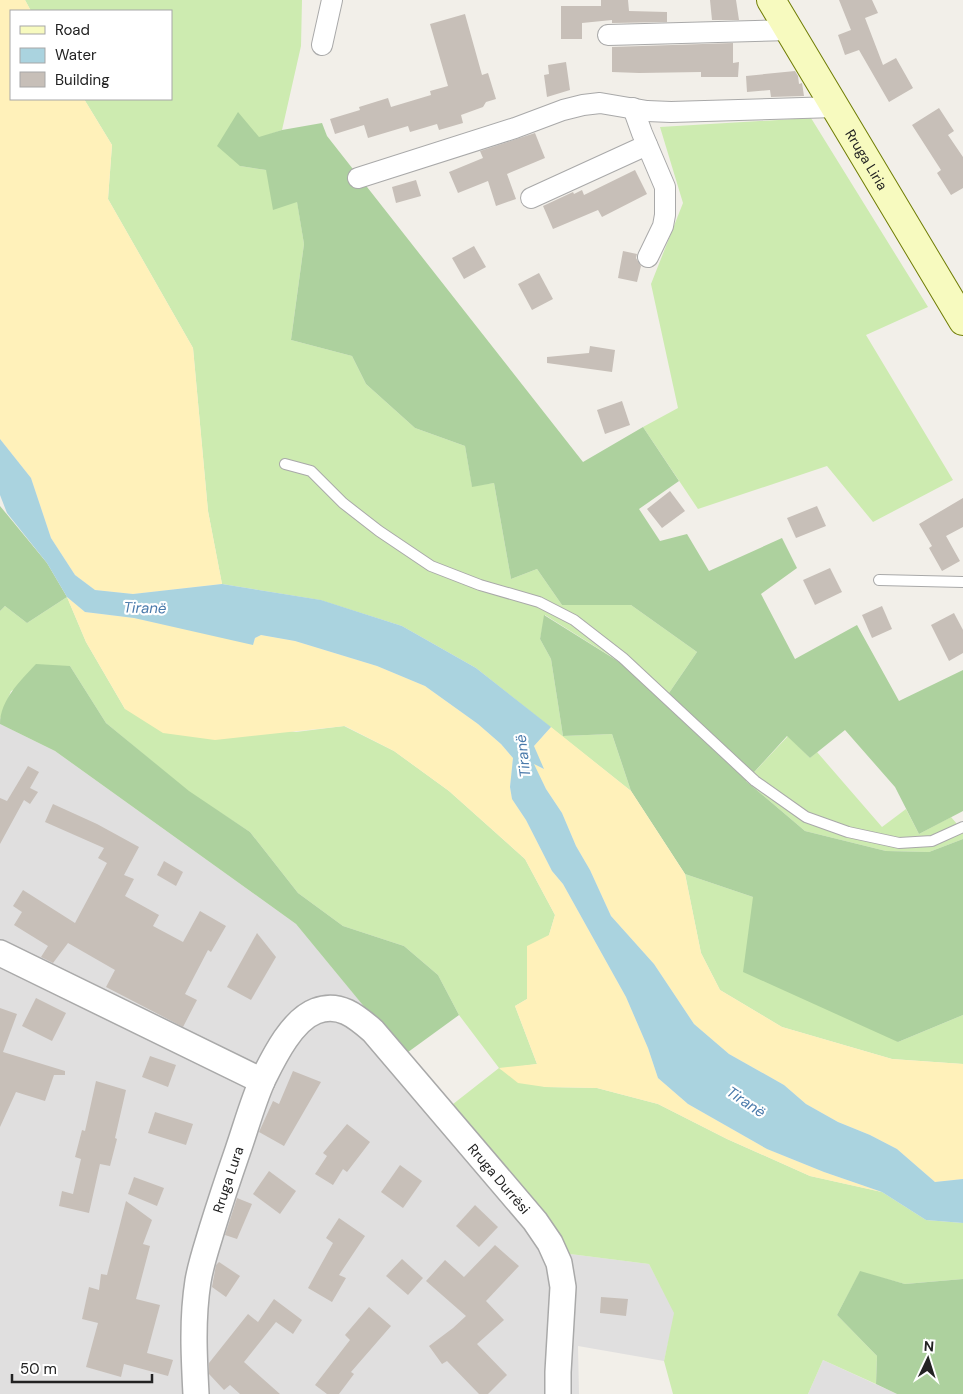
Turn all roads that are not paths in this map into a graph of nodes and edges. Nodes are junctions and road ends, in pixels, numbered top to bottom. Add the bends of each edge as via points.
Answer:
1 (332, 0) edge
2 (771, 0) edge
3 (790, 30) junction
4 (608, 36) dead end
5 (322, 45) dead end
6 (835, 107) junction
7 (633, 108) junction
8 (647, 145) junction
9 (358, 178) dead end
10 (531, 198) dead end
11 (648, 257) dead end
12 (963, 320) edge
13 (285, 464) dead end
14 (879, 580) dead end
15 (963, 582) edge
16 (963, 827) edge
17 (0, 952) edge
18 (340, 1010) joint
19 (262, 1081) junction
20 (196, 1394) edge
21 (558, 1394) edge

1 - 5 street
2 - 3 main road, Rruga Liria
3 - 4 street
3 - 6 main road, Rruga Liria
6 - 7 street via 671,112
6 - 12 main road, Rruga Liria
7 - 8 street
7 - 9 street via 600,103 570,108
8 - 10 street
8 - 11 street via 666,187 662,226
13 - 16 lane via 311,471 378,531 431,566 480,585 539,602 574,620 623,658 755,781 806,817 848,832 899,843 932,841
14 - 15 lane
17 - 19 street
18 - 19 street, Rruga Lura via 326,1008 304,1017 295,1026
18 - 21 street, Rruga Durrësi via 355,1015 373,1031 550,1243 559,1262 563,1287
19 - 20 street, Rruga Lura via 223,1192 198,1278 193,1355

